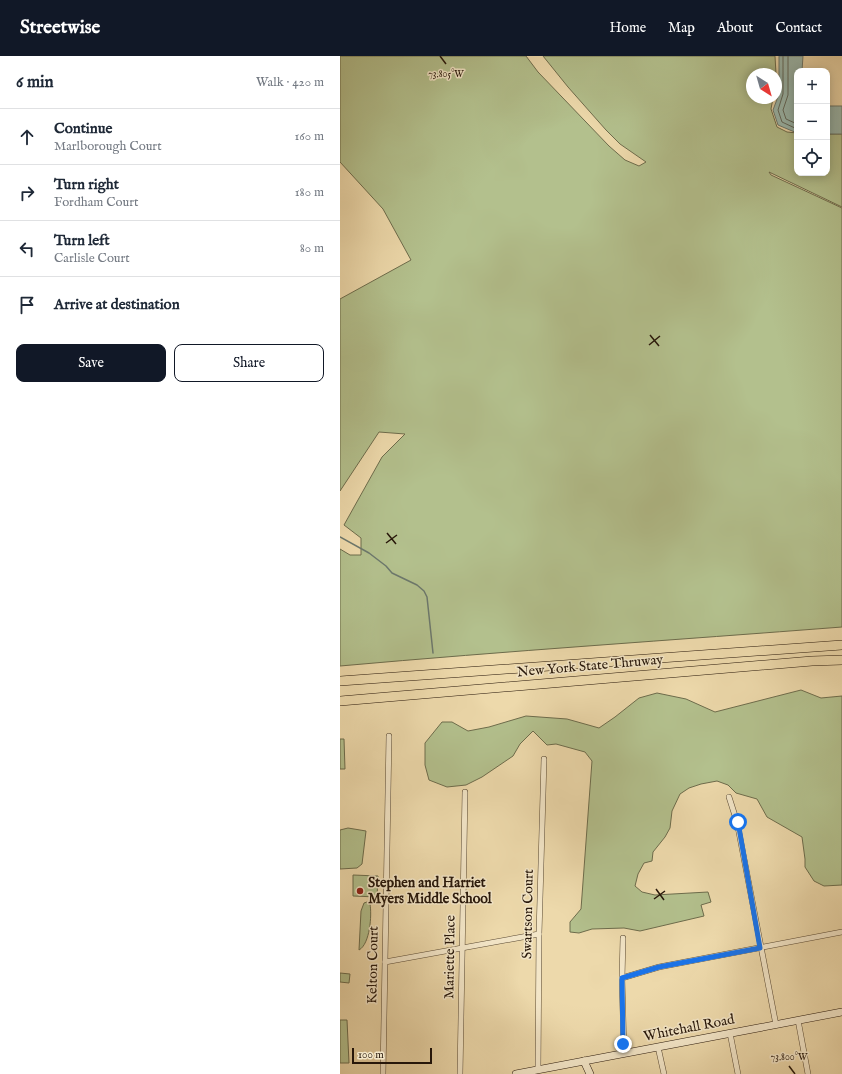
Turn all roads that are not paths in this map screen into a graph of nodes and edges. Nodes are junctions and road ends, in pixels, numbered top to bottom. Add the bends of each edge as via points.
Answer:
1 (842, 645) edge
2 (842, 660) edge
3 (340, 681) edge
4 (340, 701) edge
5 (389, 736) dead end
6 (544, 759) dead end
7 (465, 792) dead end
8 (729, 797) dead end
9 (842, 932) edge
10 (539, 934) junction
11 (623, 938) dead end
12 (462, 948) junction
13 (760, 948) junction
14 (384, 962) junction
15 (622, 978) junction
16 (842, 1012) edge
17 (798, 1020) junction
18 (776, 1025) junction
19 (730, 1033) junction
20 (658, 1047) junction
21 (624, 1053) junction
22 (584, 1061) junction
23 (538, 1070) junction
24 (383, 1074) edge
25 (460, 1074) edge
26 (521, 1074) edge
27 (584, 1074) edge
28 (590, 1074) edge
29 (664, 1074) edge
30 (738, 1074) edge
31 (808, 1074) edge

1 - 3 highway, New York State Thruway
2 - 4 highway, New York State Thruway
5 - 14 street, Kelton Court
6 - 10 street, Swartson Court
7 - 12 street, Mariette Place
8 - 13 street via 738,822
9 - 13 street
10 - 12 street
10 - 23 street, Swartson Court
11 - 15 street
12 - 14 street
12 - 25 street, Mariette Place
13 - 15 street via 659,967
13 - 18 street
14 - 24 street, Kelton Court
15 - 21 street
16 - 17 street, Whitehall Road
17 - 18 street, Whitehall Road
17 - 31 street
18 - 19 street, Whitehall Road
19 - 20 street, Whitehall Road
19 - 30 street
20 - 21 street, Whitehall Road
20 - 29 street
21 - 22 street, Whitehall Road
22 - 23 street, Whitehall Road
22 - 27 street
22 - 28 street
23 - 26 street, Whitehall Road

